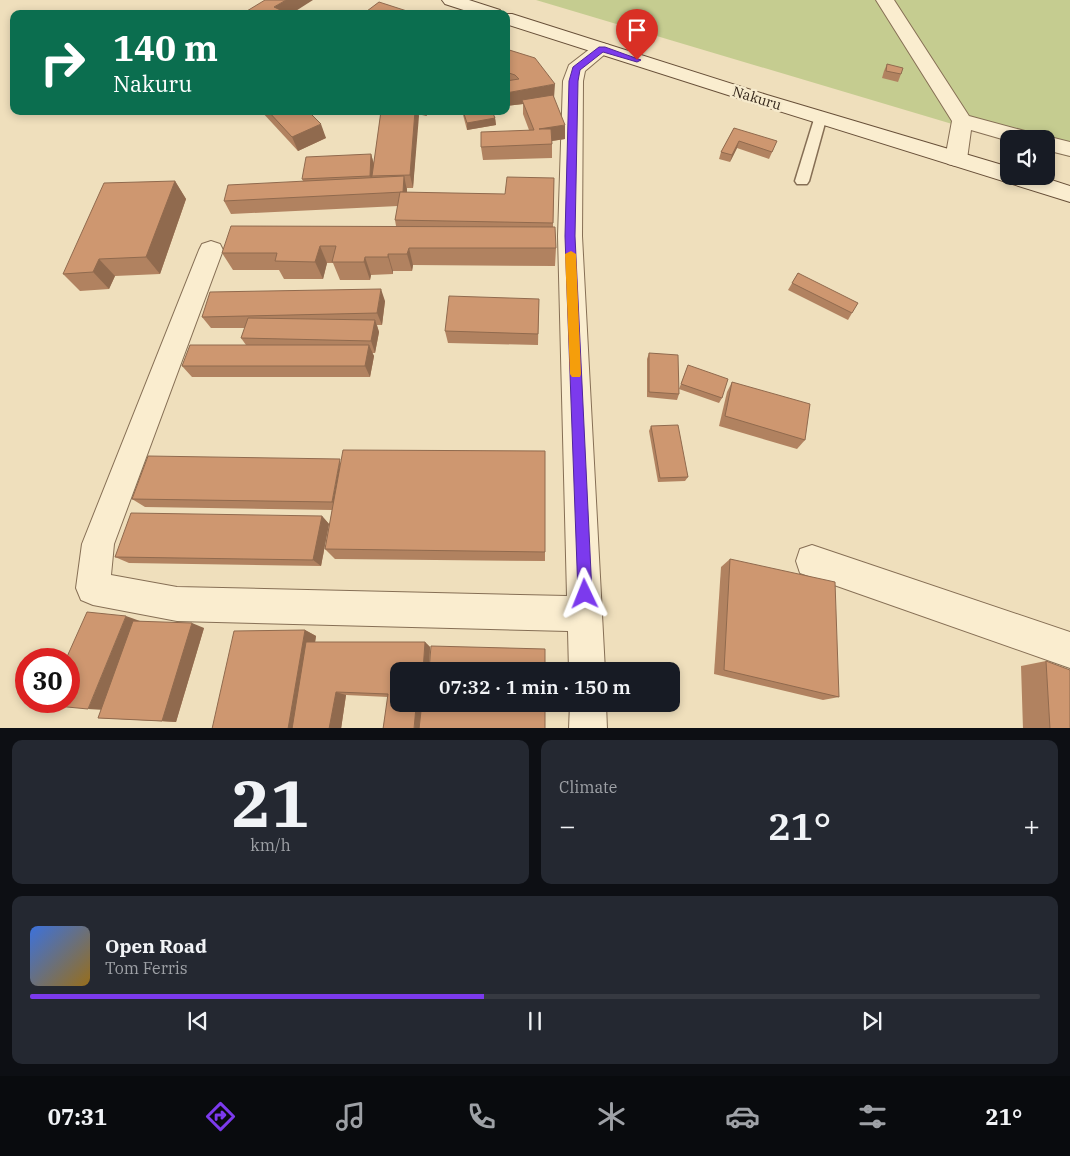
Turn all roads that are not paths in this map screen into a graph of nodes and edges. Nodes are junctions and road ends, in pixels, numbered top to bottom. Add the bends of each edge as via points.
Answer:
1 (451, 0) edge
2 (885, 0) edge
3 (482, 10) edge
4 (510, 19) edge
5 (602, 49) junction
6 (820, 116) junction
7 (962, 121) junction
8 (1000, 131) edge
9 (1055, 145) edge
10 (1070, 149) edge
11 (956, 159) junction
12 (1000, 172) edge
13 (802, 181) dead end
14 (1042, 185) edge
15 (1070, 194) edge
16 (210, 250) dead end
17 (812, 561) dead end
18 (586, 614) junction
19 (1070, 650) edge
20 (587, 662) edge

1 - 3 street
2 - 7 street
4 - 5 street, Nakuru
5 - 6 street, Nakuru
5 - 18 street via 576,69 574,81 570,236
6 - 11 street, Nakuru
6 - 13 lane
7 - 8 street
7 - 11 street
9 - 10 street
11 - 12 street, Nakuru
14 - 15 street
16 - 18 street via 98,544 93,588 177,604
17 - 19 street
18 - 20 street

